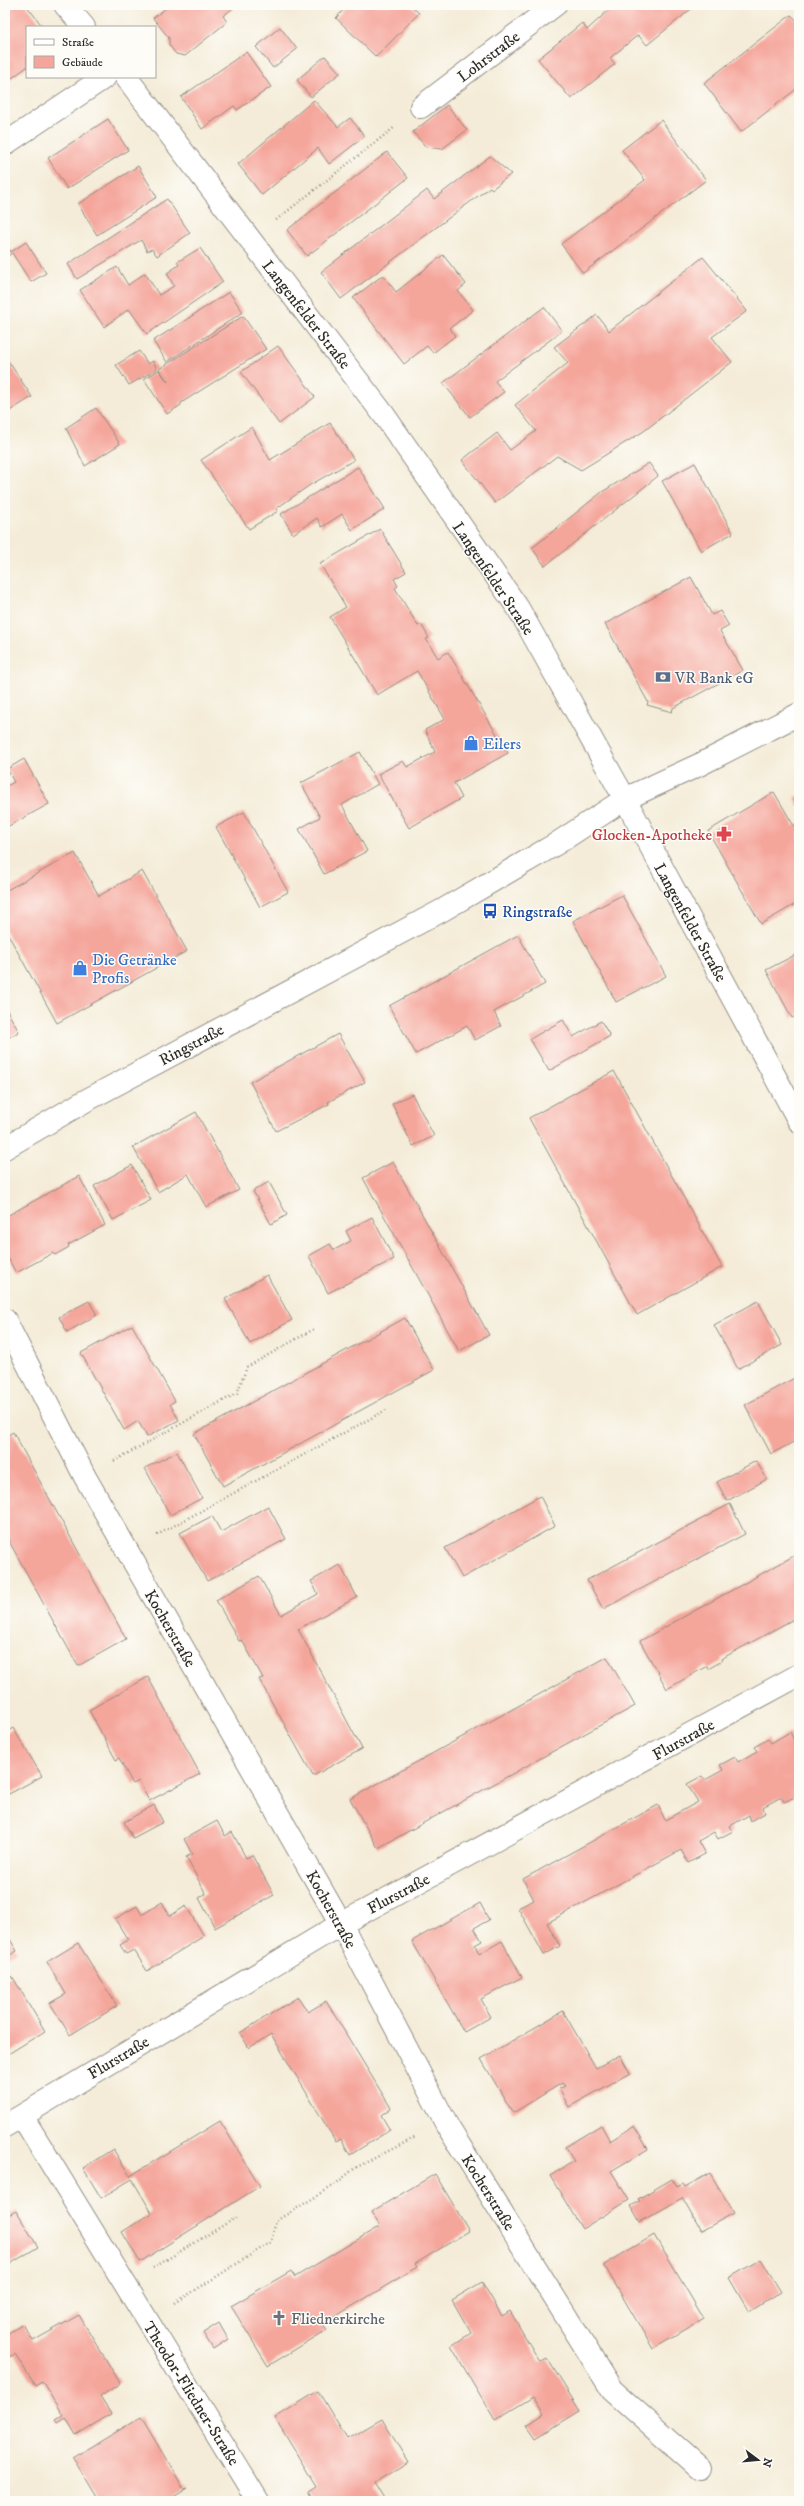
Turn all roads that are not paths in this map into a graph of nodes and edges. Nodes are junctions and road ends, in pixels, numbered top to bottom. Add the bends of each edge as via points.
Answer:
1 (65, 5) edge
2 (555, 5) edge
3 (83, 26) edge
4 (104, 78) edge
5 (127, 78) edge
6 (421, 107) road end
7 (5, 144) edge
8 (799, 714) edge
9 (625, 799) junction
10 (799, 1121) edge
11 (5, 1148) edge
12 (5, 1320) edge
13 (799, 1675) edge
14 (340, 1924) junction
15 (14, 2121) edge
16 (700, 2468) dead end
17 (258, 2501) edge

1 - 3 street
2 - 6 street, Lohrstraße
4 - 7 street
5 - 9 street, Langenfelder Straße via 384,415 518,608
8 - 9 street, Ringstraße
9 - 10 street, Langenfelder Straße
9 - 11 street, Ringstraße via 556,844 441,911 85,1101
12 - 14 street, Kocherstraße via 127,1552
13 - 14 street, Flurstraße
14 - 15 street, Flurstraße
14 - 16 street, Kocherstraße via 448,2127 612,2390
15 - 17 street, Theodor-Fliedner-Straße via 126,2285

